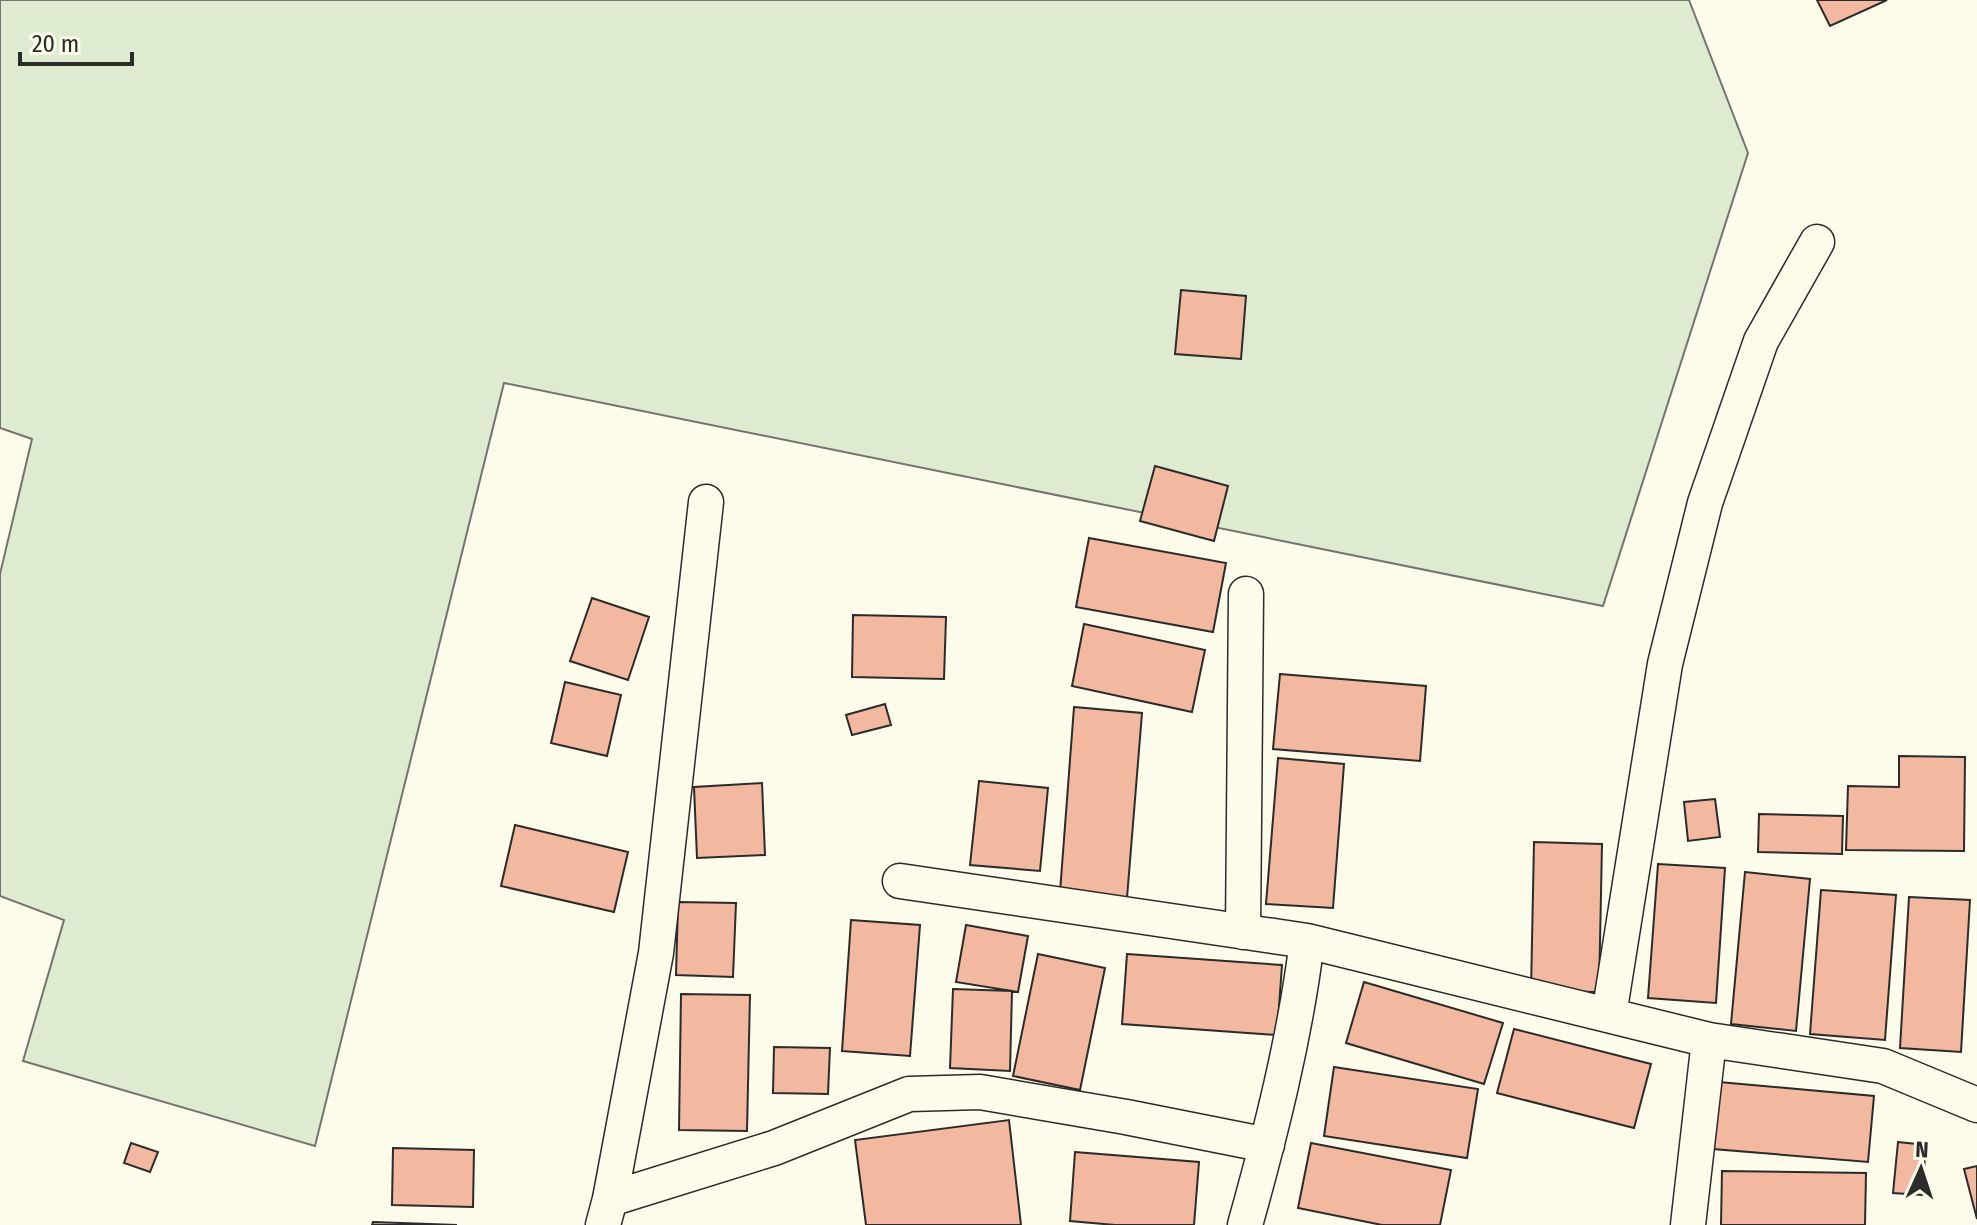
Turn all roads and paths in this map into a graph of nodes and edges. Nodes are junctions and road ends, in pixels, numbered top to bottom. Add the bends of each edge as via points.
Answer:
1 (1817, 242) dead end
2 (706, 502) dead end
3 (1246, 594) dead end
4 (900, 881) dead end
5 (1243, 932) junction
6 (1307, 941) junction
7 (1609, 1015) junction
8 (1709, 1040) junction
9 (1977, 1105) edge
10 (1267, 1145) junction
11 (607, 1212) edge
12 (1245, 1225) edge
13 (1688, 1225) edge

1 - 7 street via 1761,341 1705,503 1665,664
2 - 11 street via 656,953
3 - 5 street
4 - 5 street
5 - 6 street
6 - 7 street
6 - 10 street via 1300,998
7 - 8 street
8 - 9 street via 1883,1066
8 - 13 street
10 - 11 street via 980,1092 909,1094
10 - 12 street

